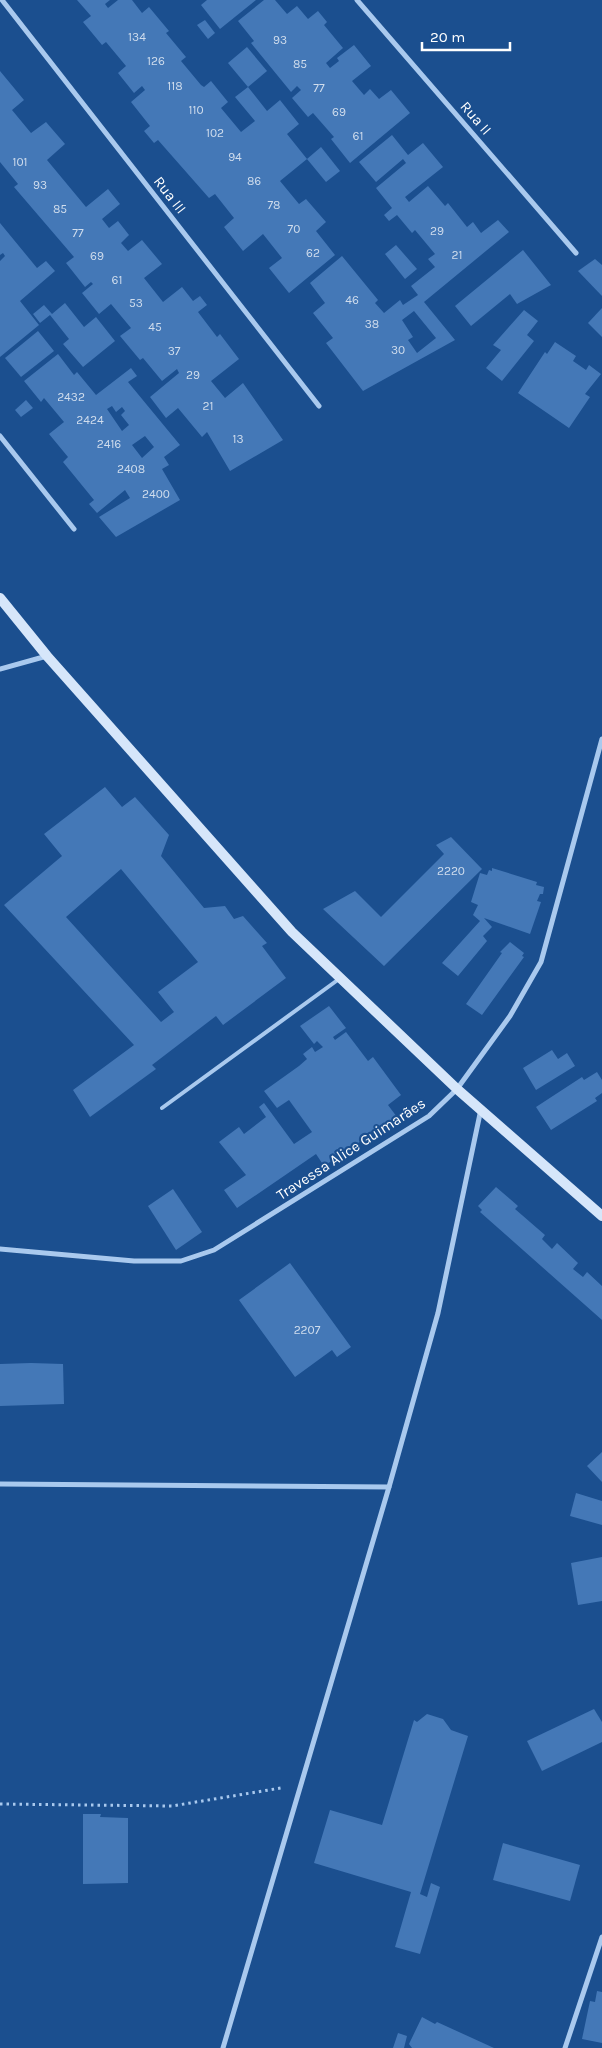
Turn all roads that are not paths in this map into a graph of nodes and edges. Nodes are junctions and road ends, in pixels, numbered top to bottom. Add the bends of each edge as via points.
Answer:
1 (2, 0) edge
2 (357, 0) edge
3 (576, 253) dead end
4 (319, 406) dead end
5 (0, 436) edge
6 (74, 529) dead end
7 (0, 598) edge
8 (47, 656) junction
9 (0, 669) edge
10 (602, 739) edge
11 (340, 978) junction
12 (457, 1089) junction
13 (162, 1108) dead end
14 (481, 1109) junction
15 (602, 1216) edge
16 (0, 1249) edge
17 (0, 1484) edge
18 (389, 1487) junction
19 (602, 1937) edge
20 (223, 2048) edge
21 (565, 2048) edge

1 - 4 street, Rua III
2 - 3 street, Rua II
5 - 6 street
7 - 8 main road
8 - 9 street
8 - 11 main road via 292,932
10 - 12 street, Travessa Alice Guimarães via 541,962 510,1016
11 - 12 main road
11 - 13 lane
12 - 14 main road
12 - 16 street, Travessa Alice Guimarães via 429,1116 214,1250 181,1261 134,1261
14 - 15 main road
14 - 18 street via 438,1312
17 - 18 street
18 - 20 street
19 - 21 street

